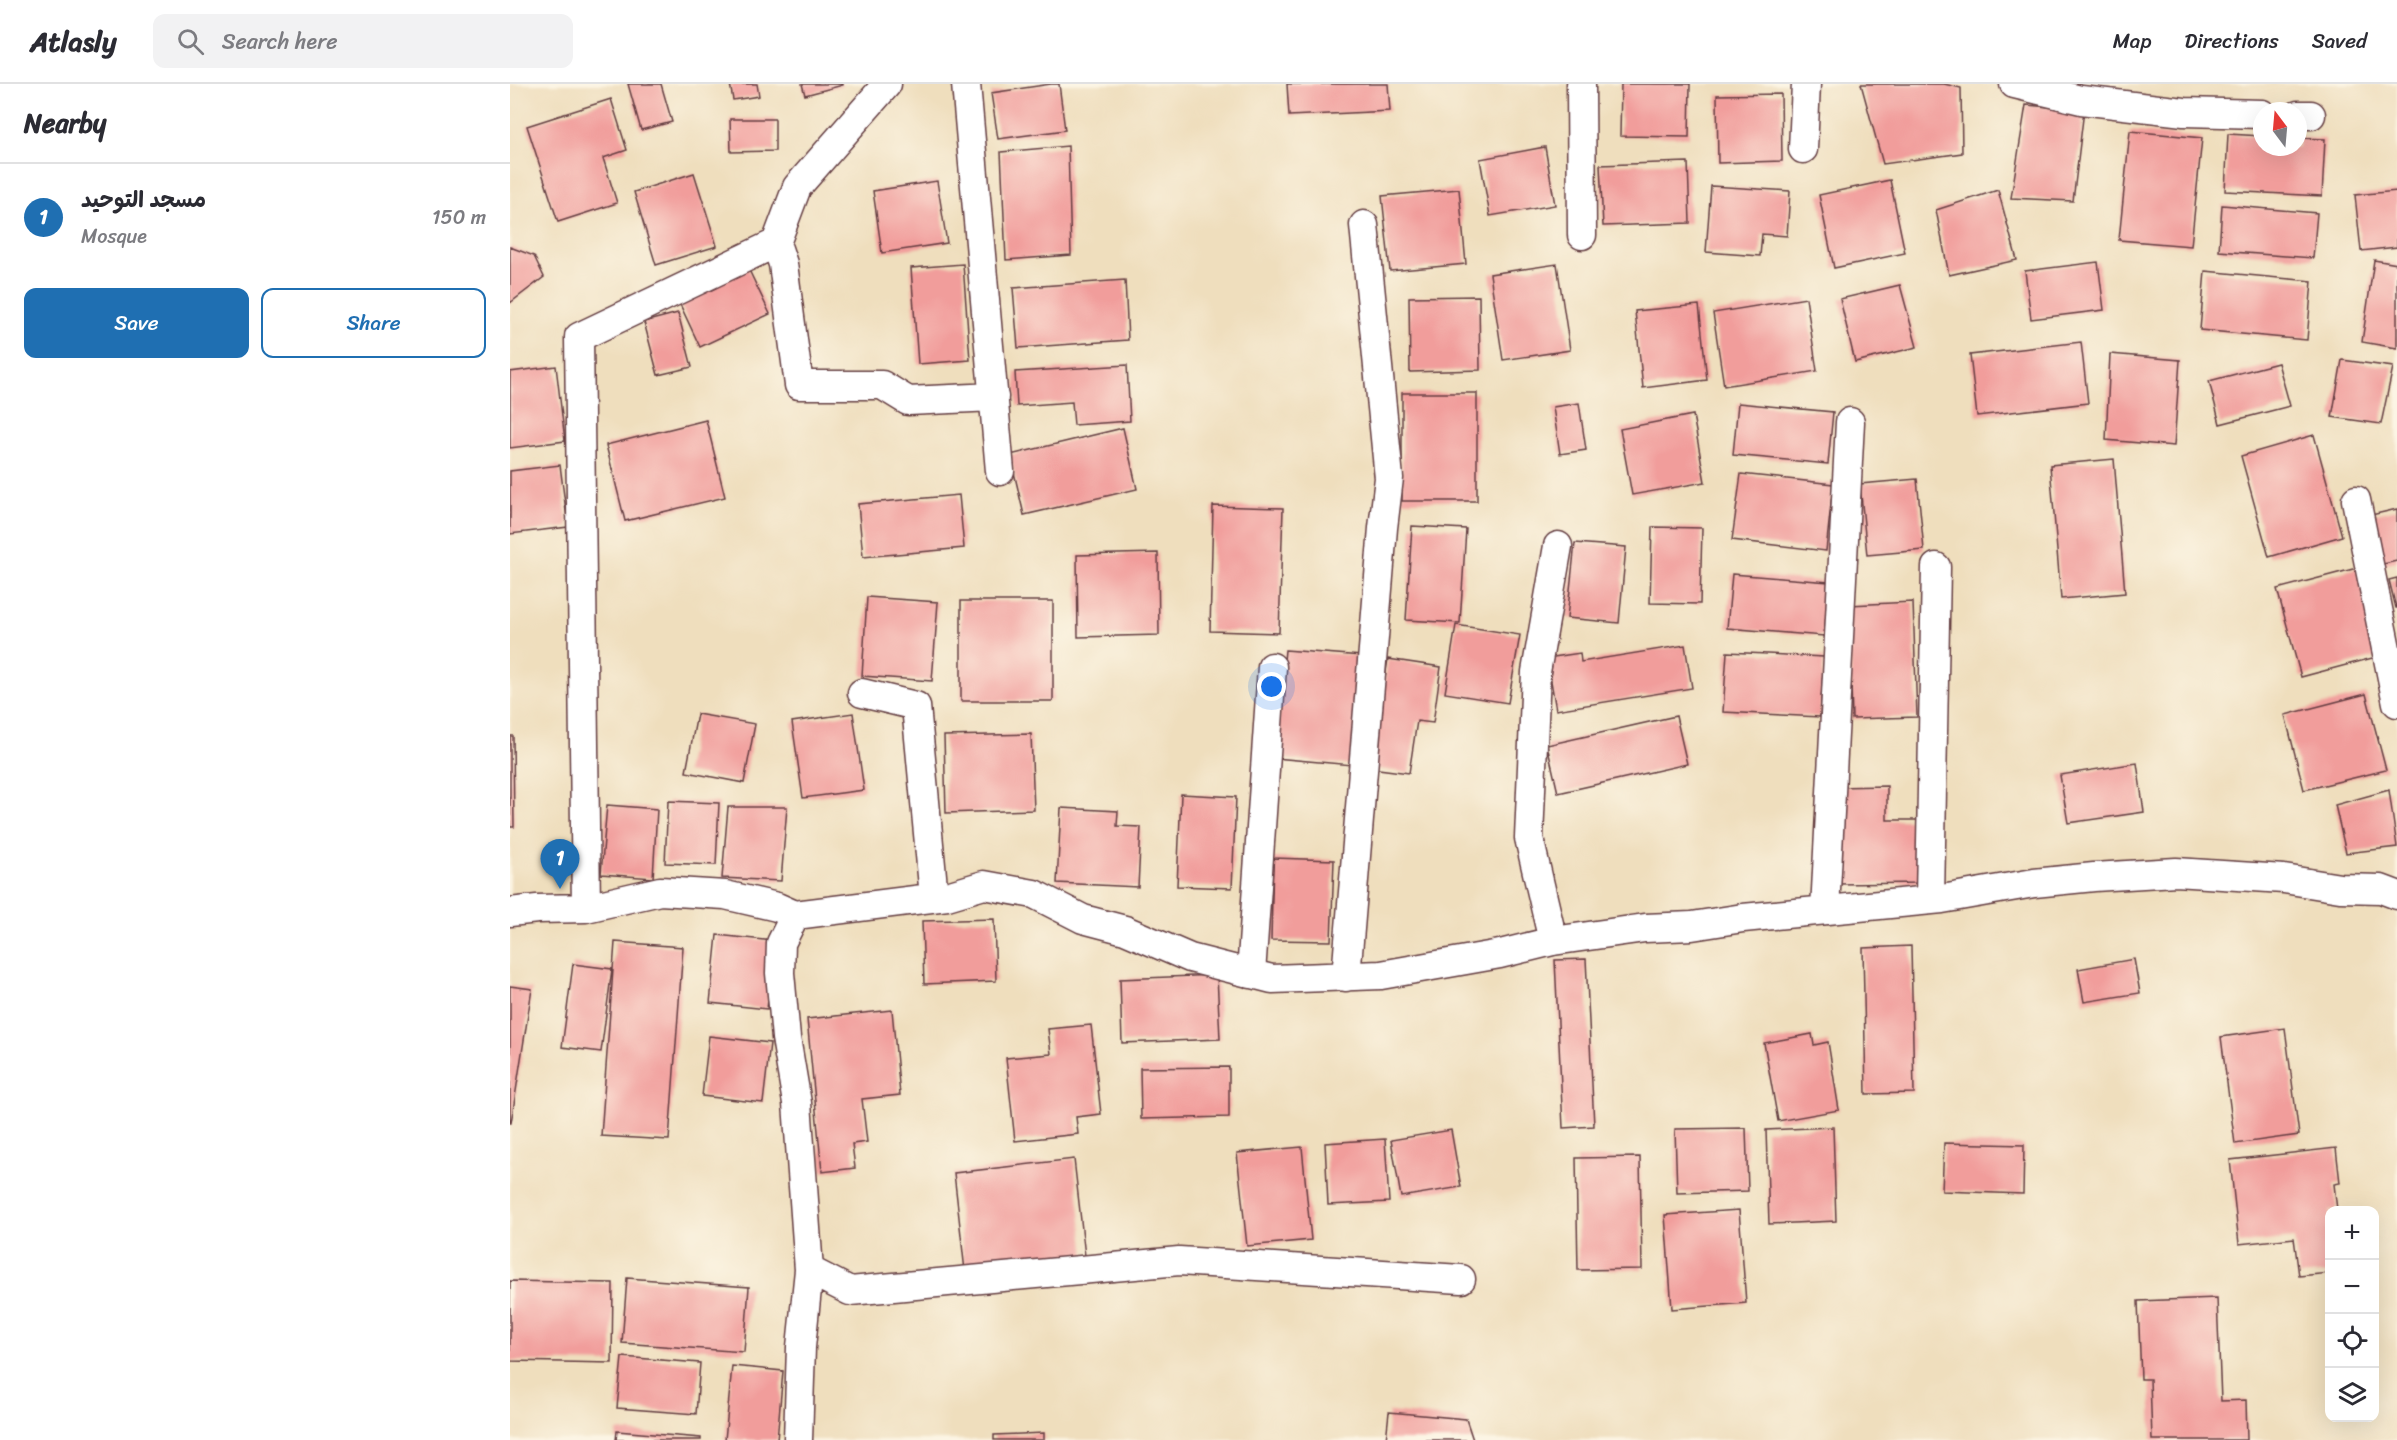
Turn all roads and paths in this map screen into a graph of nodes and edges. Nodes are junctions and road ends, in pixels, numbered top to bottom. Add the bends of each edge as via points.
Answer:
1 (887, 84) edge
2 (966, 84) edge
3 (1581, 84) edge
4 (1806, 84) edge
5 (2014, 84) edge
6 (2253, 114) edge
7 (1803, 149) dead end
8 (1364, 225) dead end
9 (1582, 235) dead end
10 (776, 243) junction
11 (994, 397) junction
12 (1850, 422) dead end
13 (1000, 471) dead end
14 (2356, 500) dead end
15 (1558, 546) dead end
16 (1936, 567) dead end
17 (1272, 667) dead end
18 (862, 693) dead end
19 (2397, 703) edge
20 (2397, 895) edge
21 (934, 897) junction
22 (1930, 899) junction
23 (586, 908) junction
24 (1825, 910) junction
25 (510, 912) edge
26 (795, 915) junction
27 (1553, 941) junction
28 (1251, 974) junction
29 (1346, 977) junction
30 (809, 1270) junction
31 (1461, 1279) dead end
32 (798, 1440) edge

1 - 10 street via 797,187
2 - 11 street
3 - 9 street
4 - 7 street
5 - 6 street via 2081,100 2184,112
8 - 29 street via 1389,478
10 - 11 street via 783,264 799,385 882,385 908,401
10 - 23 street via 579,337
11 - 13 street
12 - 24 street
14 - 19 street
15 - 27 street via 1536,672 1528,838
16 - 22 street
17 - 28 street
18 - 21 street via 916,706
20 - 22 street via 2381,889 2176,872 2034,883
21 - 26 street
21 - 28 street via 984,885 1034,894 1083,919 1125,930 1190,958
22 - 24 street
23 - 25 street
23 - 26 street via 660,891 725,895
24 - 27 street
26 - 30 street via 781,943 780,973 797,1103
27 - 29 street via 1381,975
28 - 29 street via 1272,979
30 - 31 street via 850,1291 1179,1261
30 - 32 street via 801,1347

